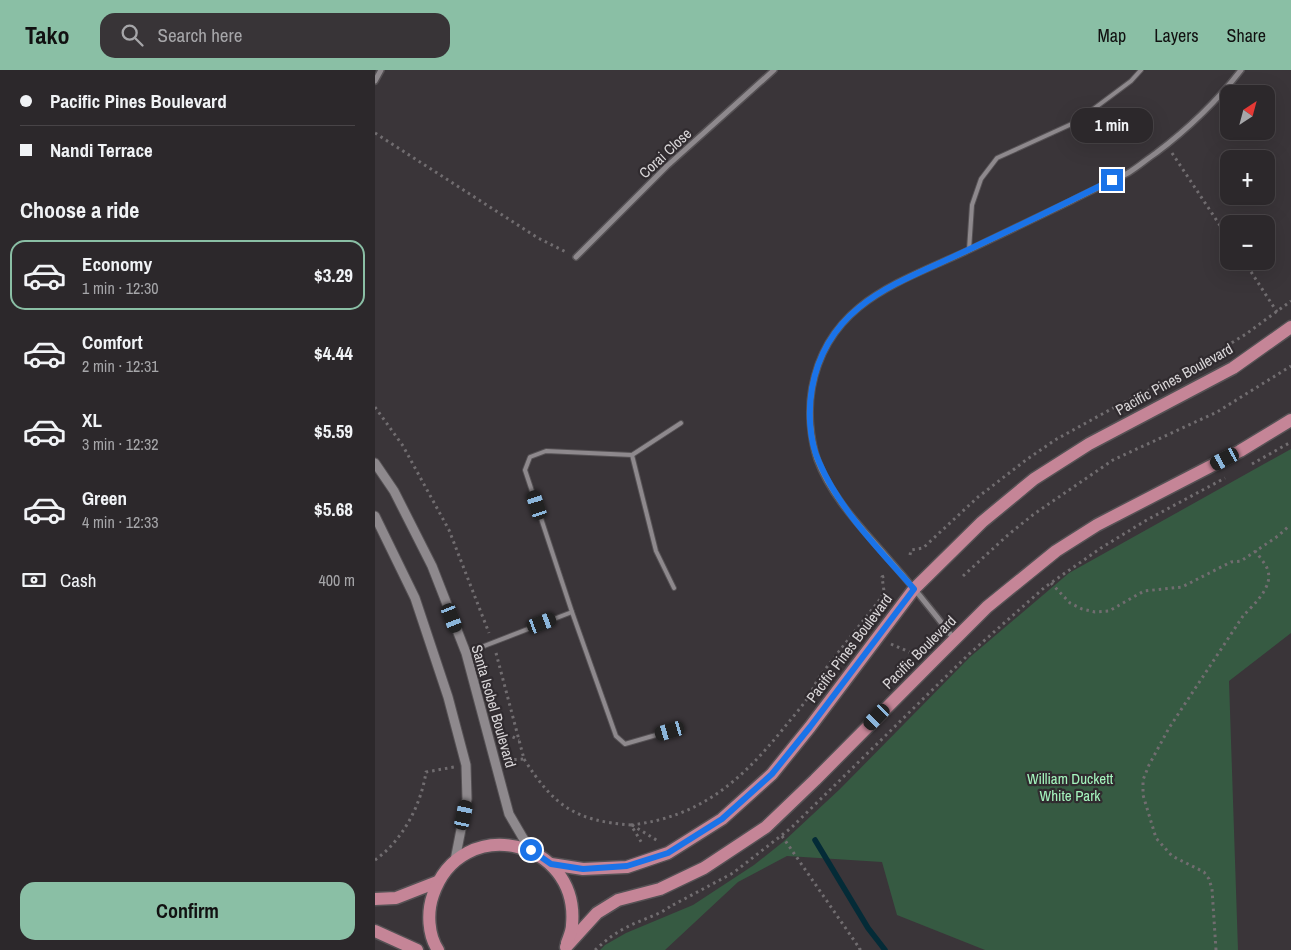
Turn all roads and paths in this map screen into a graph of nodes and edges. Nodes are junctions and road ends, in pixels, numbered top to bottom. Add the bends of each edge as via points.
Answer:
1 (381, 70) edge
2 (775, 70) edge
3 (1141, 70) edge
4 (1241, 70) edge
5 (376, 77) edge
6 (375, 133) edge
7 (1166, 145) junction
8 (1220, 226) edge
9 (969, 250) junction
10 (576, 257) joint
11 (1250, 270) edge
12 (1277, 312) dead end
13 (1291, 327) edge
14 (1291, 366) edge
15 (1291, 420) edge
16 (681, 423) dead end
17 (1291, 442) edge
18 (631, 455) junction
19 (375, 463) edge
20 (1249, 465) dead end
21 (1232, 475) dead end
22 (375, 516) edge
23 (1290, 525) dead end
24 (1255, 551) junction
25 (887, 575) dead end
26 (963, 576) dead end
27 (1051, 583) junction
28 (675, 588) dead end
29 (914, 589) junction
30 (572, 612) junction
31 (861, 624) junction
32 (867, 628) dead end
33 (954, 639) junction
34 (890, 644) dead end
35 (466, 654) junction
36 (916, 655) dead end
37 (670, 731) dead end
38 (782, 836) junction
39 (531, 850) junction
40 (673, 850) junction
41 (455, 860) junction
42 (551, 864) junction
43 (437, 882) junction
44 (375, 899) edge
45 (673, 905) dead end
46 (375, 931) edge
47 (565, 949) edge
48 (417, 950) edge
49 (438, 950) edge
50 (858, 950) edge
51 (1216, 950) edge

1 - 5 street
2 - 10 street, Corai Close via 667,166
3 - 9 lane via 1076,122 997,158 981,179 973,205
4 - 7 street via 1226,90
6 - 10 path via 539,238
7 - 8 path
7 - 9 street via 1130,172
9 - 29 street via 885,288 846,319 830,338 819,359 809,403 813,443 826,477 854,518
11 - 12 path
13 - 29 main road, Pacific Pines Boulevard via 1233,368 1089,444 1034,479 982,522
14 - 26 path via 1217,412 1113,460 1028,519
15 - 33 main road, Pacific Boulevard via 1240,451 1097,525 1056,551 987,607
16 - 18 lane
17 - 20 path
18 - 28 lane via 656,551
18 - 30 lane via 546,451 530,457 525,470
19 - 35 street, Santa Isobel Boulevard via 394,492 432,566
21 - 27 path via 1101,548
22 - 41 street via 415,598 448,697 466,765 467,800
23 - 24 path
24 - 27 path via 1241,561 1231,562 1192,583 1144,591 1109,611 1082,609 1070,603
24 - 51 path via 1267,568 1267,585 1169,728 1143,780 1143,796 1156,838 1172,856 1204,872 1209,879
25 - 31 path via 882,577 884,590 881,598
27 - 38 path via 969,654
29 - 33 street
29 - 40 main road, Pacific Pines Boulevard via 772,774 722,819
30 - 35 lane
30 - 37 lane via 615,736 625,744
31 - 32 path
31 - 40 path via 777,736 757,760 726,788 675,816 631,825
33 - 47 main road, Pacific Boulevard via 766,827 704,868 660,889 618,900 597,913
34 - 36 path
35 - 39 street, Santa Isobel Boulevard via 509,814
38 - 45 path via 733,873
38 - 50 path
39 - 41 main road via 511,844 491,844
39 - 42 main road
40 - 42 main road, Pacific Pines Boulevard via 627,866 583,869
41 - 43 main road
42 - 47 main road via 564,882 572,903 572,926
43 - 44 main road via 396,898
43 - 49 main road via 430,903 429,925
46 - 48 main road

